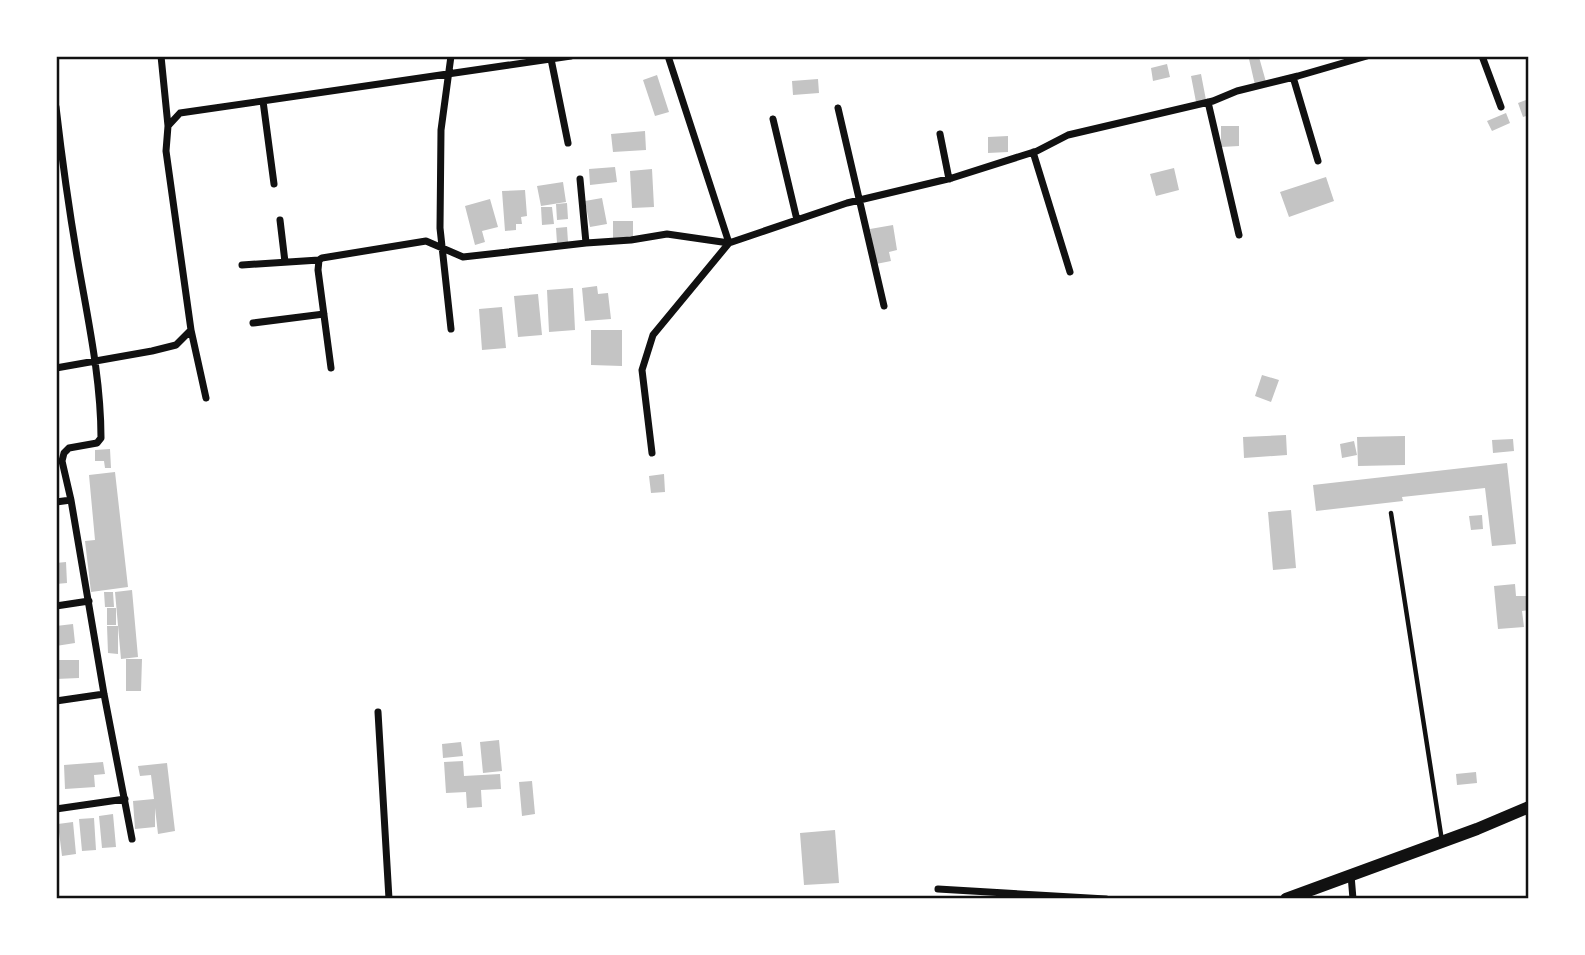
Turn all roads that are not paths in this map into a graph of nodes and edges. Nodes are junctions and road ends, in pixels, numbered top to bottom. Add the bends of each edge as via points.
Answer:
1 (161, 56) edge
2 (451, 56) edge
3 (571, 56) edge
4 (668, 56) edge
5 (1367, 56) edge
6 (1482, 56) edge
7 (551, 59) junction
8 (449, 74) junction
9 (1293, 77) junction
10 (263, 101) junction
11 (1208, 102) junction
12 (56, 107) edge
13 (1501, 107) dead end
14 (838, 108) dead end
15 (773, 119) dead end
16 (168, 126) junction
17 (940, 134) dead end
18 (568, 144) dead end
19 (1033, 152) junction
20 (1318, 161) dead end
21 (580, 179) dead end
22 (949, 179) junction
23 (274, 184) dead end
24 (65, 190) junction
25 (56, 192) edge
26 (859, 201) junction
27 (280, 220) dead end
28 (797, 220) junction
29 (1239, 235) dead end
30 (586, 243) junction
31 (729, 243) junction
32 (443, 249) junction
33 (319, 260) junction
34 (285, 262) junction
35 (242, 265) dead end
36 (1070, 271) dead end
37 (884, 306) dead end
38 (324, 314) junction
39 (253, 324) dead end
40 (451, 329) dead end
41 (191, 330) junction
42 (95, 361) junction
43 (56, 368) edge
44 (331, 368) dead end
45 (206, 398) dead end
46 (652, 453) dead end
47 (71, 500) junction
48 (56, 502) edge
49 (1391, 513) dead end
50 (89, 601) junction
51 (56, 606) edge
52 (104, 694) junction
53 (56, 701) edge
54 (378, 712) dead end
55 (125, 799) junction
56 (1529, 807) edge
57 (56, 809) edge
58 (132, 839) dead end
59 (1442, 841) junction
60 (1351, 875) junction
61 (937, 889) dead end
62 (389, 899) edge
63 (1106, 899) edge
64 (1286, 899) edge
65 (1353, 899) edge

1 - 16 street
2 - 8 street
3 - 7 street
4 - 31 street
5 - 9 street
6 - 13 street
7 - 8 street
7 - 18 street
8 - 10 street
8 - 32 street via 442,130
9 - 11 street
9 - 20 street
10 - 16 street via 180,113
10 - 23 street
11 - 19 street via 1068,135
11 - 29 street
12 - 24 street
14 - 26 street
15 - 28 street
16 - 41 street via 166,151
17 - 22 street
19 - 22 street
19 - 36 street
21 - 30 street
22 - 26 street
24 - 25 street
24 - 42 street
26 - 28 street
26 - 37 street
27 - 34 street
28 - 31 street
30 - 31 street via 667,234
30 - 32 street via 463,257
31 - 46 street via 653,335 642,370
32 - 33 street via 426,241
32 - 40 street
33 - 34 street
33 - 38 street
34 - 35 street
38 - 39 street
38 - 44 street
41 - 42 street via 176,345
41 - 45 street
42 - 43 street
42 - 47 street via 101,438 64,453
47 - 48 street
47 - 50 street
49 - 59 lane
50 - 51 street
50 - 52 street
52 - 53 street
52 - 55 street
54 - 62 street
55 - 57 street
55 - 58 street
56 - 59 main road
59 - 60 main road
60 - 64 main road
60 - 65 street
61 - 63 street

